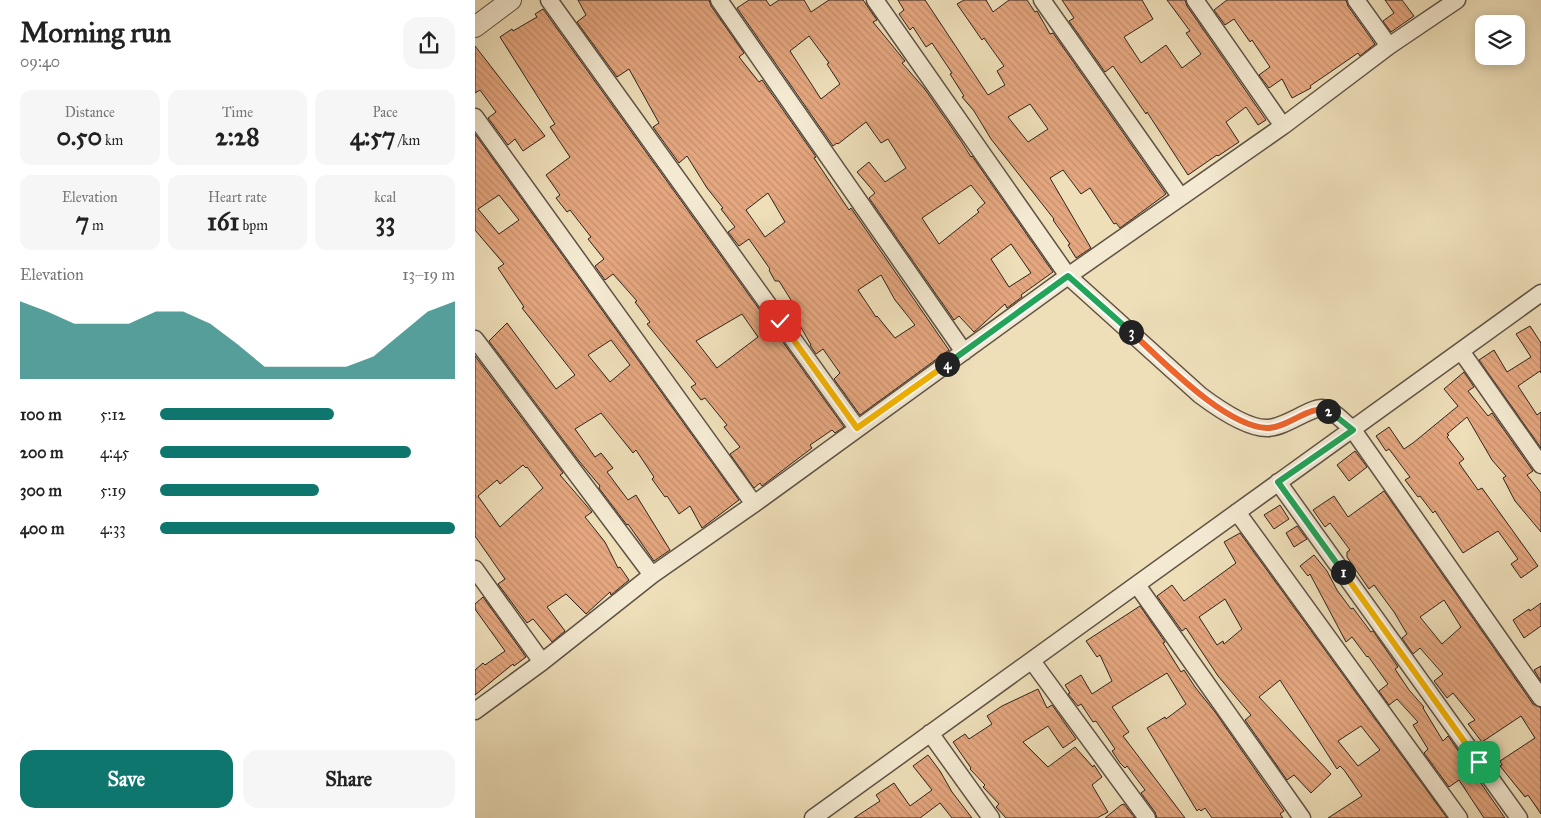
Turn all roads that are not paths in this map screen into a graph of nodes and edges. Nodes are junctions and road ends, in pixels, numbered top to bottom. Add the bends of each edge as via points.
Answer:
1 (511, 0) edge
2 (549, 0) edge
3 (719, 0) edge
4 (875, 0) edge
5 (1042, 0) edge
6 (1195, 0) edge
7 (1356, 0) edge
8 (1457, 0) edge
9 (475, 27) edge
10 (1389, 46) junction
11 (475, 117) edge
12 (1283, 126) junction
13 (1180, 196) junction
14 (1068, 276) junction
15 (1541, 294) edge
16 (475, 339) edge
17 (1461, 351) junction
18 (964, 352) junction
19 (857, 428) junction
20 (1353, 430) junction
21 (1541, 465) edge
22 (1278, 482) junction
23 (755, 504) junction
24 (1237, 512) junction
25 (475, 569) edge
26 (652, 575) junction
27 (1137, 585) junction
28 (1032, 661) junction
29 (543, 662) junction
30 (1541, 698) edge
31 (475, 711) edge
32 (930, 733) junction
33 (817, 817) edge
34 (991, 818) edge
35 (1147, 818) edge
36 (1302, 818) edge
37 (1459, 818) edge
38 (1519, 818) edge

1 - 9 street
2 - 19 street
3 - 18 street
4 - 14 street
5 - 13 street
6 - 12 street
7 - 10 street
8 - 10 street
10 - 12 street
11 - 23 street
12 - 13 street
13 - 14 street
14 - 18 street
14 - 20 street via 1200,395 1224,412 1267,428 1322,408
15 - 17 street
16 - 26 street
17 - 20 street
17 - 21 street
18 - 19 street
19 - 23 street
20 - 22 street
20 - 30 street
22 - 24 street
22 - 38 street
23 - 26 street
24 - 27 street
24 - 37 street
25 - 29 street
26 - 29 street
27 - 28 street
27 - 36 street
28 - 32 street
28 - 35 street
29 - 31 street
32 - 33 street
32 - 34 street

